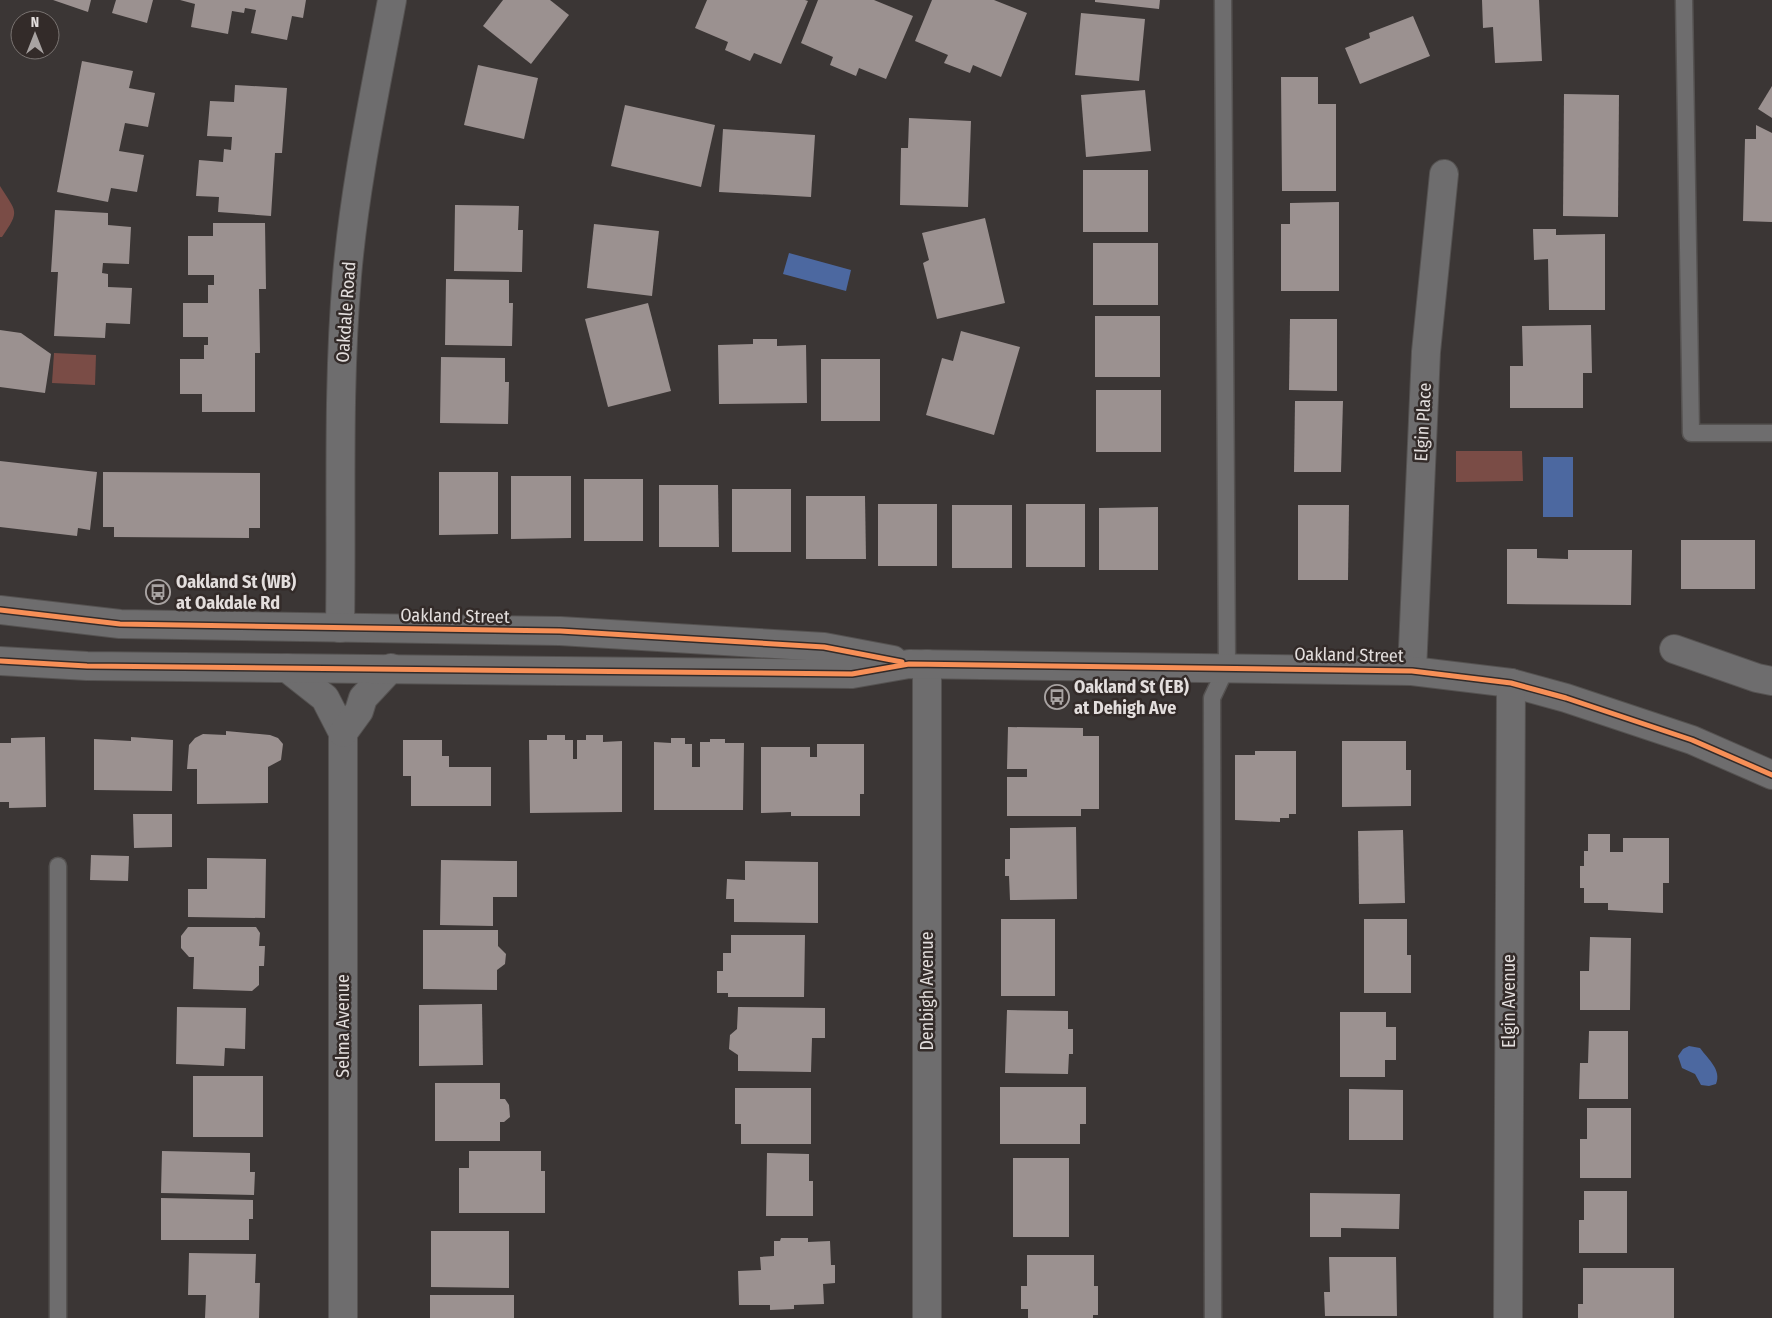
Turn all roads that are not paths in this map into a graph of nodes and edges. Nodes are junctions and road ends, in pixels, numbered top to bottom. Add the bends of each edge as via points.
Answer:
1 (392, 0) edge
2 (1223, 0) edge
3 (1684, 0) edge
4 (1444, 174) dead end
5 (1772, 433) edge
6 (0, 610) edge
7 (340, 628) junction
8 (1674, 648) dead end
9 (0, 661) edge
10 (918, 664) junction
11 (1227, 666) junction
12 (287, 668) junction
13 (391, 668) junction
14 (1412, 670) junction
15 (1772, 680) edge
16 (1511, 683) junction
17 (343, 733) junction
18 (1772, 775) edge
19 (58, 866) dead end
20 (58, 1318) edge
21 (343, 1318) edge
22 (927, 1318) edge
23 (1213, 1318) edge
24 (1508, 1318) edge

1 - 7 street, Oakdale Road via 356,202 347,276 343,341
2 - 11 lane
3 - 5 lane via 1691,433
4 - 14 street, Elgin Place via 1426,352
6 - 7 street, Oakland Street via 120,624
7 - 10 street, Oakland Street via 560,631 785,644 824,647
7 - 12 street via 330,641
7 - 13 street
8 - 15 street via 1757,678
9 - 12 street, Oakland Street via 87,666
10 - 11 street, Oakland Street
10 - 13 street, Oakland Street via 852,674
10 - 22 street, Denbigh Avenue
11 - 14 street, Oakland Street
11 - 23 lane via 1212,698
12 - 13 street, Oakland Street
12 - 17 street, Selma Avenue via 325,698
13 - 17 street via 363,698 359,711
14 - 16 street, Oakland Street
16 - 18 street, Oakland Street via 1692,740
16 - 24 street, Elgin Avenue
17 - 21 street, Selma Avenue
19 - 20 lane

